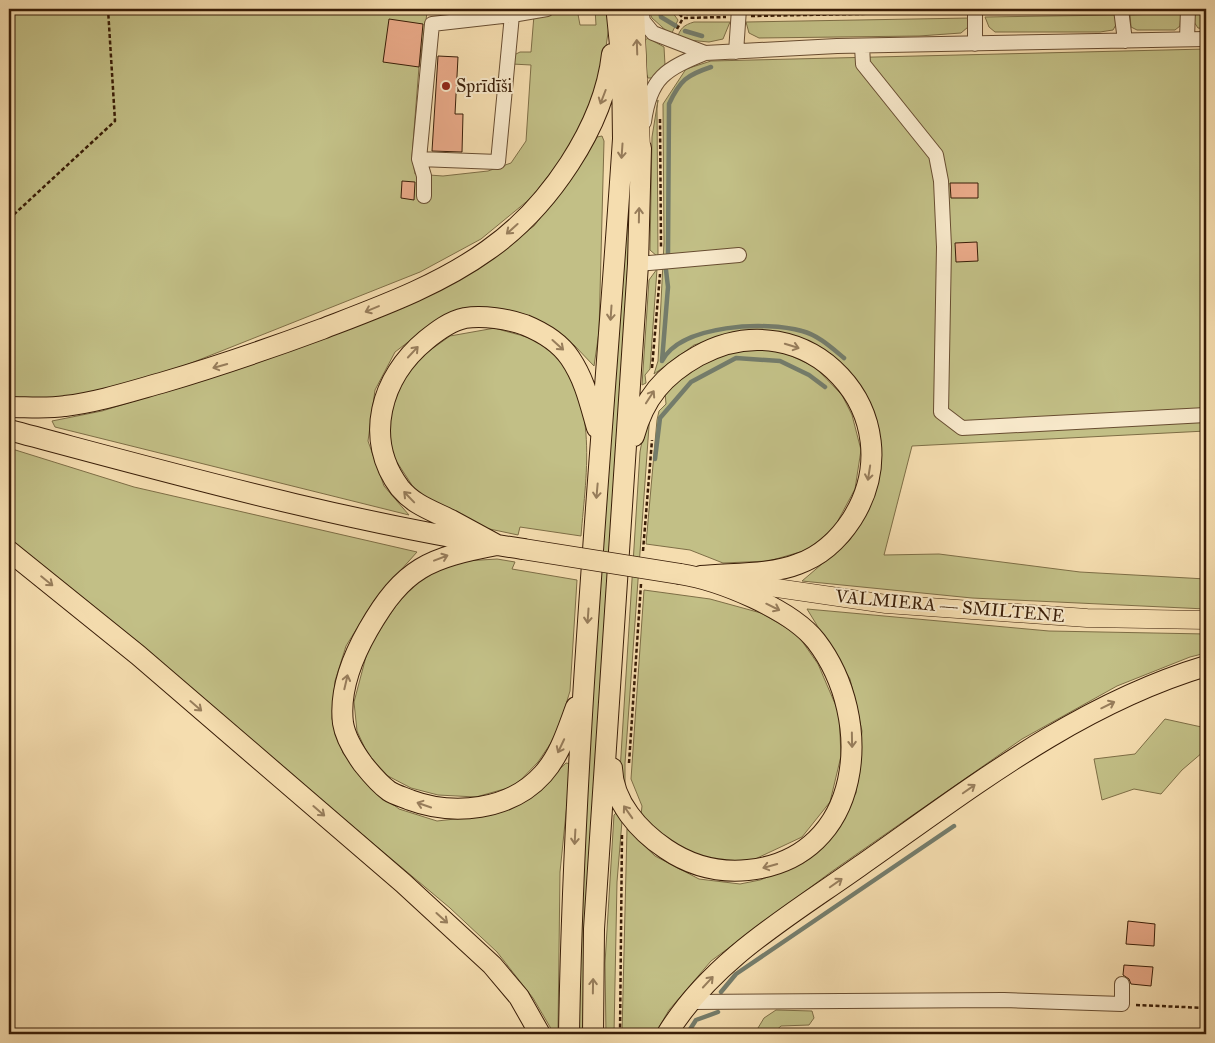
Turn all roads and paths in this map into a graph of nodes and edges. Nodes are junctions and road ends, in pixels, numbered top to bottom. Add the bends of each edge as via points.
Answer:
1 (108, 9) edge
2 (546, 9) edge
3 (641, 9) edge
4 (675, 9) edge
5 (1104, 9) edge
6 (1122, 9) edge
7 (1188, 9) edge
8 (975, 10) edge
9 (623, 11) edge
10 (739, 13) edge
11 (512, 15) junction
12 (1187, 39) junction
13 (1206, 39) edge
14 (1125, 41) junction
15 (975, 44) junction
16 (862, 46) junction
17 (736, 52) junction
18 (705, 53) junction
19 (660, 115) dead end
20 (641, 148) junction
21 (419, 159) junction
22 (424, 196) dead end
23 (9, 219) edge
24 (739, 255) dead end
25 (662, 257) dead end
26 (638, 264) junction
27 (660, 269) dead end
28 (652, 370) dead end
29 (9, 407) edge
30 (1206, 415) edge
31 (9, 430) edge
32 (652, 431) dead end
33 (601, 443) junction
34 (619, 529) junction
35 (497, 545) junction
36 (9, 550) edge
37 (643, 558) dead end
38 (687, 575) junction
39 (641, 578) dead end
40 (1206, 620) edge
41 (612, 650) junction
42 (1206, 666) edge
43 (584, 684) junction
44 (629, 765) dead end
45 (624, 829) dead end
46 (1122, 984) dead end
47 (690, 1002) junction
48 (1122, 1004) junction
49 (1206, 1008) edge
50 (540, 1034) edge
51 (569, 1034) edge
52 (593, 1034) edge
53 (620, 1034) edge
54 (668, 1034) edge

1 - 23 path via 115,121
2 - 11 street
3 - 18 street via 644,21 653,33
4 - 10 path via 683,18
5 - 8 path
6 - 14 street
7 - 12 street
8 - 10 path
8 - 15 street
20 -> 9 main road
9 -> 29 highway via 606,88 592,125 563,174 523,220 490,249 447,277 243,359 102,400 64,407
9 -> 33 highway via 623,139
10 - 17 street
11 - 21 street via 432,24
11 - 21 street via 498,162
12 - 13 street
12 - 14 street
14 - 15 street
15 - 16 street
16 - 17 street
16 - 30 street via 863,64 936,155 941,181 944,247 941,412 962,428
17 - 18 street
18 - 20 street via 662,75 646,110
19 - 25 path
26 -> 20 highway
21 - 22 street via 424,176
24 - 26 street
26 - 34 highway
27 - 28 path
31 - 35 highway via 204,483 375,523
32 - 37 path
35 -> 33 highway via 416,504 400,488 389,470 380,441 380,418 386,392 398,369 418,346 441,328 464,318 502,319 536,329 560,346 581,375
33 -> 43 highway
34 -> 38 highway via 640,414 664,379 710,350 740,340 778,342 814,354 845,381 856,398 866,425 869,476 856,512 833,543 797,565
34 - 41 highway
35 - 38 highway, bridge
43 -> 35 highway via 561,749 552,762 522,792 499,802 478,808 434,808 390,792 374,778 356,754 343,724 344,686 356,650 378,611 413,572 428,563 452,554
36 -> 50 highway via 138,655 417,895 492,965 519,998
38 - 40 main road, VALMIERA — SMILTENE via 886,604 1087,618
38 -> 41 highway via 766,604 793,619 816,641 836,676 851,721 850,776 837,812 812,843 777,864 724,871 687,862 648,835 625,810 612,777
39 - 44 path
52 -> 41 highway via 594,928
47 -> 42 highway via 710,979 755,941 1031,747 1130,694
43 -> 51 highway via 571,913
45 - 53 path
46 - 48 street
47 - 48 street via 1004,1000
47 - 54 highway
48 - 49 path

